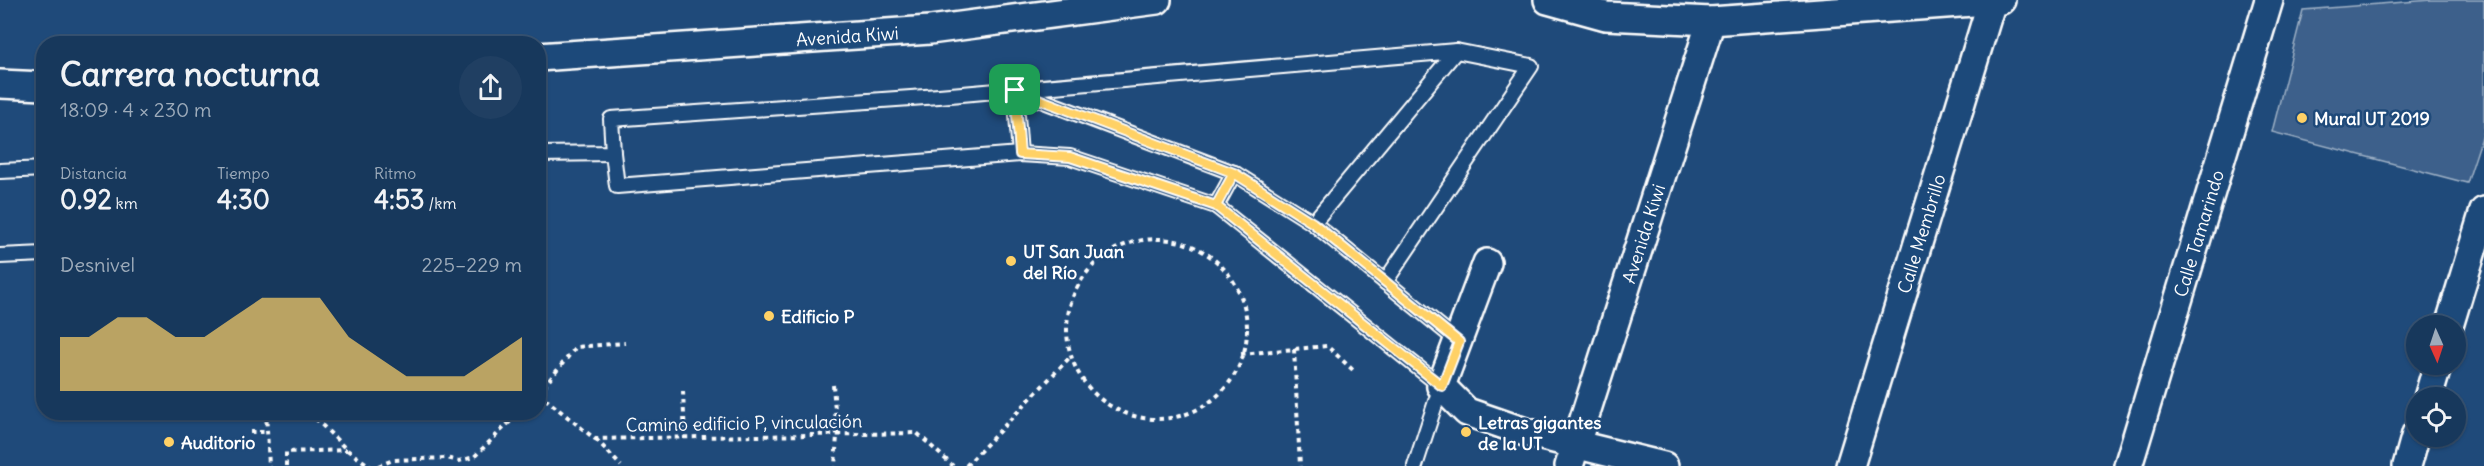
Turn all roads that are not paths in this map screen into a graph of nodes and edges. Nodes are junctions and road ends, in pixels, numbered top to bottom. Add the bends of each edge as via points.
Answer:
1 (1157, 0) edge
2 (1548, 0) edge
3 (2001, 0) edge
4 (2270, 0) edge
5 (1992, 1) edge
6 (1711, 21) junction
7 (1456, 51) junction
8 (546, 56) edge
9 (0, 84) edge
10 (36, 86) edge
11 (1015, 90) junction
12 (613, 153) junction
13 (546, 154) edge
14 (1020, 154) junction
15 (36, 169) edge
16 (0, 171) edge
17 (1234, 173) junction
18 (1216, 206) junction
19 (2484, 212) edge
20 (1313, 223) junction
21 (36, 254) edge
22 (0, 256) edge
23 (1486, 263) dead end
24 (1384, 282) junction
25 (2453, 315) edge
26 (1459, 342) junction
27 (1442, 386) junction
28 (2412, 447) edge
29 (1573, 455) edge
30 (1415, 466) edge
31 (1664, 466) edge
32 (1850, 466) edge
33 (2128, 466) edge
34 (2407, 466) edge

1 - 8 street, Avenida Kiwi via 930,30
2 - 6 street via 1606,16
3 - 5 street
4 - 33 street, Calle Tamarindo
5 - 6 street
5 - 32 street, Calle Membrillo
6 - 29 street, Avenida Kiwi
7 - 11 lane
7 - 20 lane
7 - 24 lane via 1530,66
9 - 10 street
11 - 12 lane via 611,119
11 - 14 lane
11 - 17 lane
12 - 13 lane
12 - 14 lane via 617,186
14 - 18 lane via 1070,157
15 - 16 lane
17 - 18 lane
17 - 20 lane
18 - 27 lane
19 - 25 street
20 - 24 lane
21 - 22 lane
23 - 26 street
24 - 26 lane
26 - 27 street
27 - 29 street via 1467,412 1525,432
27 - 30 lane
28 - 34 street
29 - 31 street

